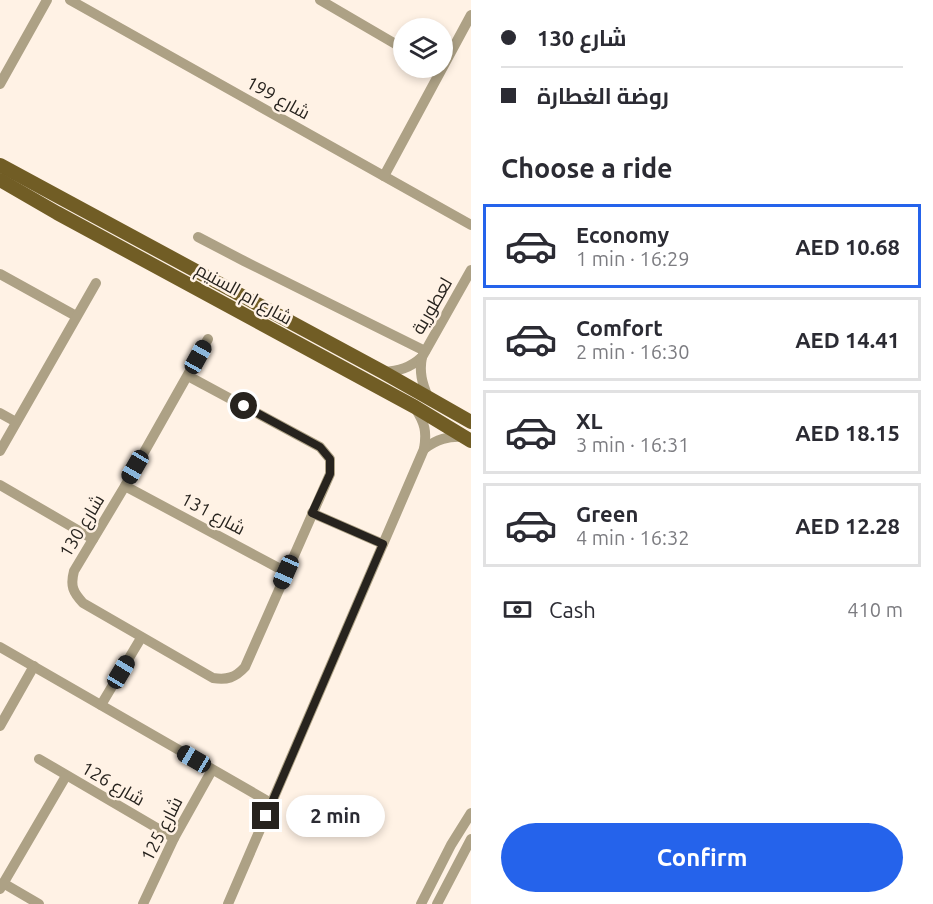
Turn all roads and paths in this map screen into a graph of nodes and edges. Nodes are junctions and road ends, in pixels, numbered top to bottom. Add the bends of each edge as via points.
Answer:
1 (47, 0) edge
2 (70, 0) edge
3 (320, 0) edge
4 (336, 4) edge
5 (471, 15) edge
6 (393, 42) edge
7 (453, 44) edge
8 (433, 78) edge
9 (0, 84) edge
10 (0, 165) edge
11 (384, 176) junction
12 (0, 180) edge
13 (471, 225) edge
14 (198, 237) dead end
15 (471, 270) edge
16 (0, 274) edge
17 (96, 283) dead end
18 (76, 316) junction
19 (208, 339) dead end
20 (424, 354) junction
21 (383, 372) junction
22 (188, 376) junction
23 (428, 397) junction
24 (415, 408) junction
25 (0, 413) edge
26 (16, 422) junction
27 (471, 423) edge
28 (468, 439) edge
29 (424, 449) junction
30 (0, 451) edge
31 (0, 485) edge
32 (124, 486) junction
33 (312, 513) junction
34 (93, 539) junction
35 (383, 544) junction
36 (286, 572) junction
37 (141, 638) junction
38 (0, 647) edge
39 (34, 666) junction
40 (101, 705) junction
41 (0, 726) edge
42 (39, 759) dead end
43 (213, 770) junction
44 (66, 776) junction
45 (271, 803) junction
46 (471, 813) edge
47 (174, 838) junction
48 (471, 839) edge
49 (2, 886) edge
50 (39, 904) edge
51 (143, 904) edge
52 (228, 904) edge
53 (421, 904) edge
54 (436, 904) edge

1 - 9 street
2 - 11 street, شارع 199
3 - 4 street
4 - 6 street
5 - 7 street
8 - 11 street
10 - 21 main road, شارع ام السنيم
11 - 13 street, شارع 199
12 - 24 main road, شارع ام السنيم
14 - 20 street
15 - 20 street, لعطورية
16 - 18 street
17 - 18 street
18 - 26 street
19 - 22 street, شارع 130
20 - 21 street, لعطورية via 414,365
20 - 23 street, لعطورية via 420,368
21 - 23 main road, شارع ام السنيم
22 - 32 street, شارع 130
22 - 33 street, شارع 130 via 320,447 330,459 330,474
23 - 27 main road, شارع ام السنيم
24 - 28 main road, شارع ام السنيم
24 - 29 street via 425,426
25 - 26 street
26 - 30 street
28 - 29 street via 442,438
29 - 35 street
31 - 34 street
32 - 34 street, شارع 130
32 - 36 street, شارع 131
33 - 35 street
33 - 36 street, شارع 130
34 - 37 street, شارع 130 via 74,571 75,595
35 - 45 street
36 - 37 street, شارع 130 via 245,667 232,678 213,678
37 - 40 street
38 - 39 street
39 - 40 street
39 - 41 street
40 - 43 street
42 - 44 street, شارع 126
43 - 45 street
43 - 47 street, شارع 125
44 - 47 street, شارع 126
44 - 49 street, شارع 126
45 - 52 street
46 - 53 street
47 - 51 street, شارع 125
48 - 54 street
49 - 50 street

